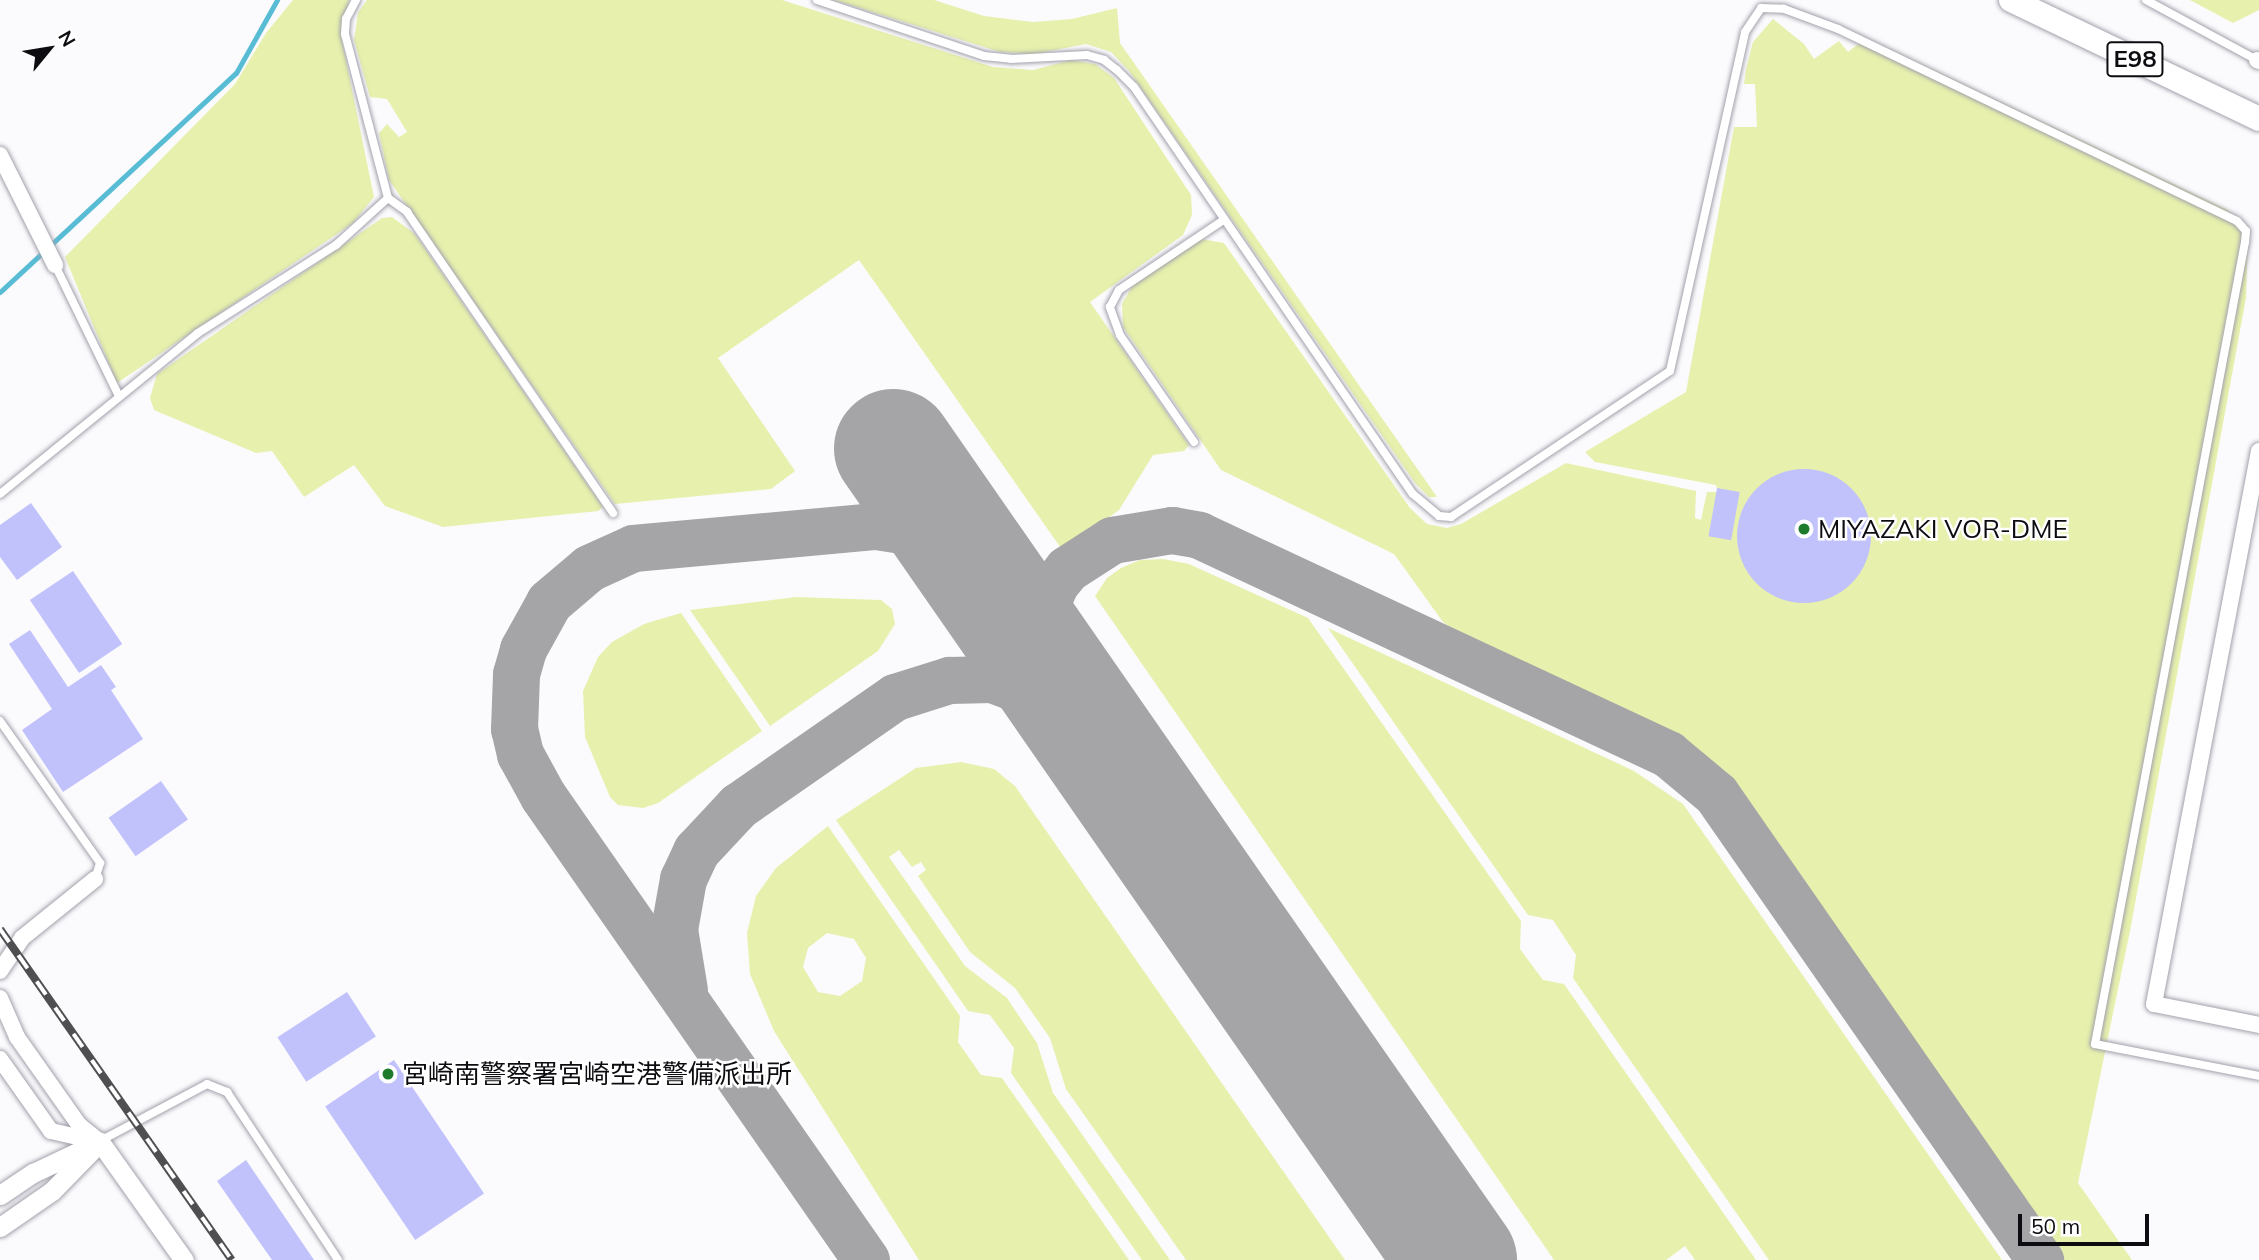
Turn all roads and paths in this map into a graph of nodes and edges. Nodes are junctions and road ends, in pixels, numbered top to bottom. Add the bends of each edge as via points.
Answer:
1 (356, 0) edge
2 (817, 0) edge
3 (2011, 0) edge
4 (2146, 0) edge
5 (2258, 61) edge
6 (2259, 119) edge
7 (0, 155) edge
8 (388, 198) junction
9 (1222, 221) junction
10 (55, 265) joint
11 (119, 396) junction
12 (1194, 442) dead end
13 (2259, 451) edge
14 (0, 494) edge
15 (613, 513) dead end
16 (0, 721) edge
17 (95, 879) joint
18 (0, 971) edge
19 (0, 998) edge
20 (2259, 1025) edge
21 (0, 1059) edge
22 (2259, 1076) edge
23 (100, 1142) junction
24 (0, 1195) edge
25 (0, 1227) edge
26 (184, 1260) edge
27 (338, 1260) edge

1 - 8 lane via 346,19 345,34
2 - 9 lane via 984,56 1087,55 1104,60 1134,87
3 - 6 main road, E98
4 - 5 lane
7 - 10 street
8 - 11 lane via 336,244 198,333
8 - 15 lane via 407,212
9 - 12 lane via 1119,290 1110,307 1120,335
9 - 22 lane via 1413,494 1424,508 1451,517 1670,371 1745,33 1761,8 1784,9 1838,29 2237,221 2246,232 2245,242 2095,1044
10 - 11 lane
11 - 14 lane
13 - 20 street via 2154,1004
16 - 17 lane via 100,863
17 - 18 street via 22,938
19 - 23 street via 17,1037 79,1125
21 - 23 street via 51,1131
23 - 24 street via 33,1173
23 - 25 street via 51,1191
23 - 26 street
23 - 27 lane via 207,1084 227,1092

